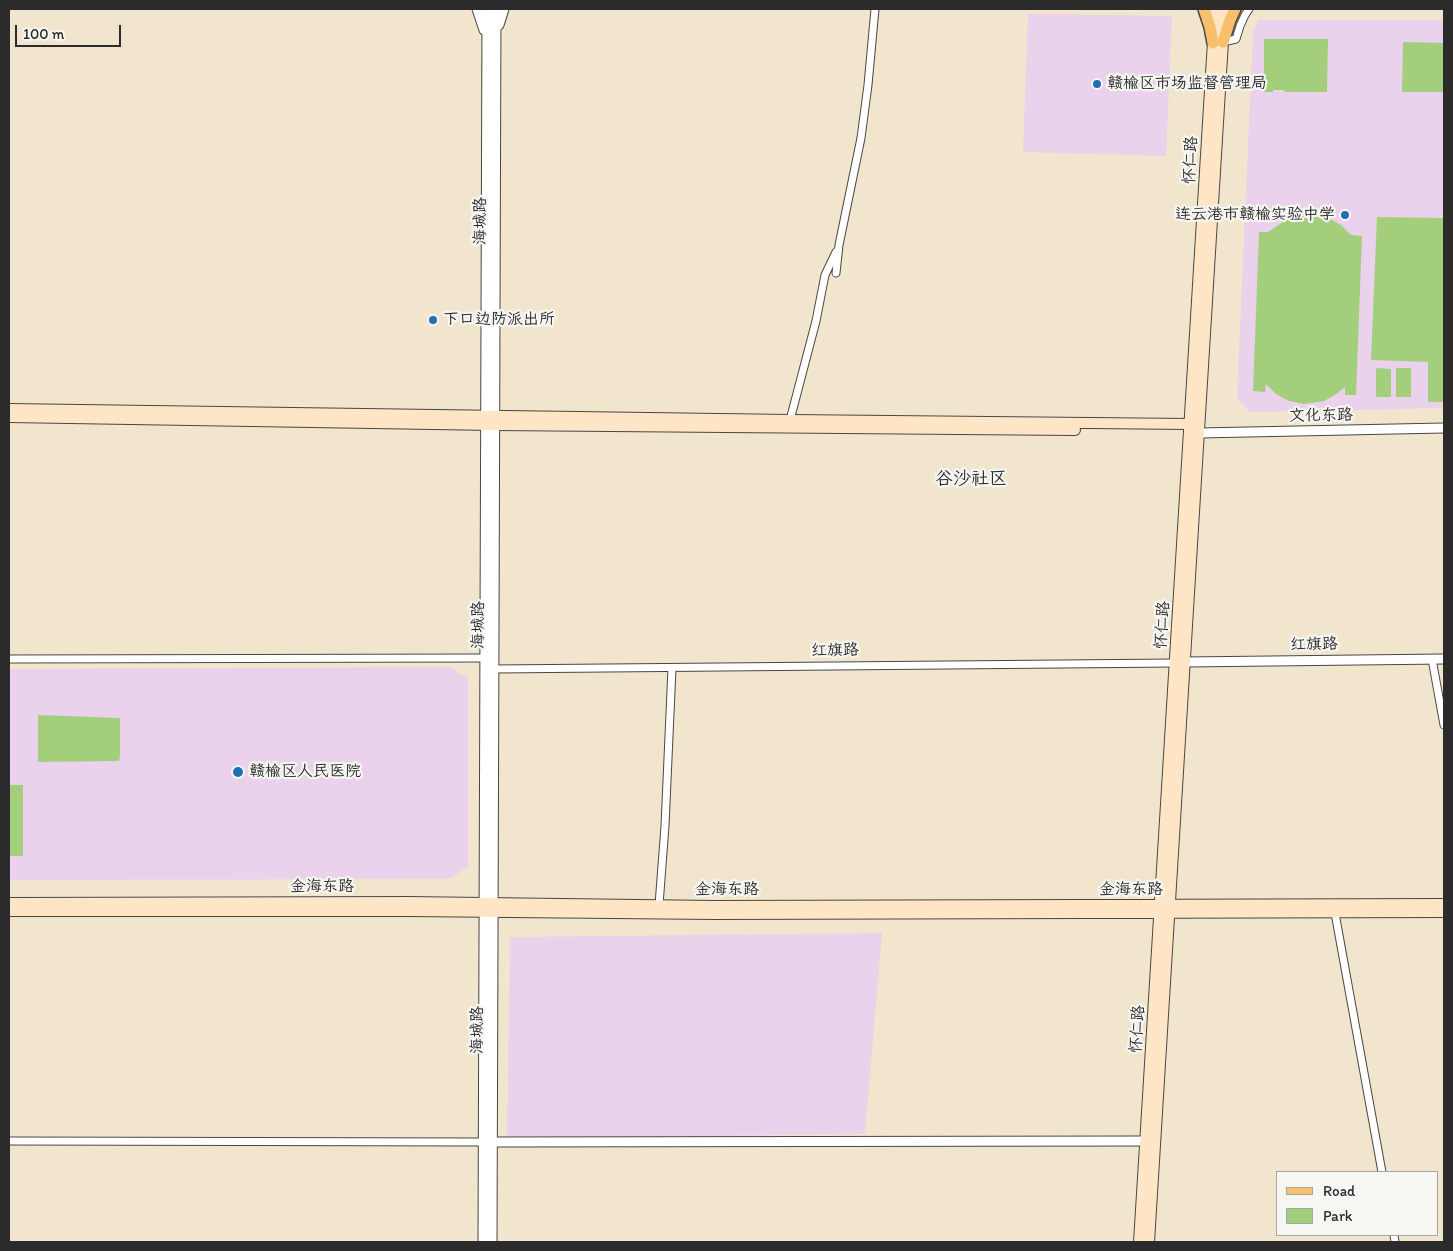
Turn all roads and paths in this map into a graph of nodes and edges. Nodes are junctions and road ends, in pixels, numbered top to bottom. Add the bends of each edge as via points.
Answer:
1 (477, 9) edge
2 (487, 9) edge
3 (496, 9) edge
4 (504, 9) edge
5 (875, 9) edge
6 (1204, 9) edge
7 (1215, 9) edge
8 (1224, 9) edge
9 (1235, 9) edge
10 (1249, 9) edge
11 (496, 35) junction
12 (487, 42) junction
13 (1218, 42) junction
14 (840, 244) junction
15 (836, 273) dead end
16 (9, 409) edge
17 (9, 418) edge
18 (790, 420) junction
19 (490, 421) junction
20 (1444, 428) edge
21 (1193, 429) junction
22 (485, 658) junction
23 (1444, 658) edge
24 (9, 659) edge
25 (1432, 659) junction
26 (1180, 663) junction
27 (672, 668) junction
28 (494, 669) junction
29 (1444, 725) edge
30 (9, 902) edge
31 (1444, 904) edge
32 (659, 905) junction
33 (489, 907) junction
34 (1165, 909) junction
35 (9, 911) edge
36 (1444, 912) edge
37 (1335, 913) junction
38 (9, 1141) edge
39 (488, 1142) junction
40 (1145, 1142) junction
41 (1382, 1171) edge
42 (483, 1242) edge
43 (492, 1242) edge
44 (1139, 1242) edge
45 (1149, 1242) edge

1 - 12 street
2 - 12 street, 海城路
3 - 11 street, 海城路
4 - 11 street
5 - 14 street via 861,138
6 - 13 main road
7 - 13 main road, 怀仁路
8 - 13 main road, 怀仁路
9 - 13 main road
10 - 13 street via 1236,39
11 - 19 street, 海城路
12 - 19 street, 海城路
13 - 21 main road, 怀仁路
14 - 15 street
14 - 18 street via 825,275
16 - 19 main road
17 - 19 main road
18 - 19 main road
18 - 21 main road
19 - 21 main road
19 - 22 street, 海城路
19 - 28 street, 海城路
20 - 21 street, 文化东路
21 - 26 main road, 怀仁路
22 - 24 street
22 - 33 street, 海城路
23 - 25 street, 红旗路
25 - 26 street, 红旗路
25 - 29 street
26 - 27 street, 红旗路
26 - 34 main road, 怀仁路
27 - 28 street, 红旗路
27 - 32 street
28 - 33 street, 海城路
30 - 33 main road, 金海东路
31 - 34 main road, 金海东路
32 - 33 main road, 金海东路
32 - 34 main road, 金海东路
33 - 34 main road, 金海东路 via 715,914
33 - 35 main road, 金海东路
33 - 39 street, 海城路
34 - 37 main road, 金海东路
34 - 40 main road, 怀仁路
34 - 45 main road, 怀仁路
36 - 37 main road, 金海东路
37 - 41 street
38 - 39 street
39 - 40 street
39 - 42 street, 海城路
39 - 43 street, 海城路
40 - 44 main road, 怀仁路

